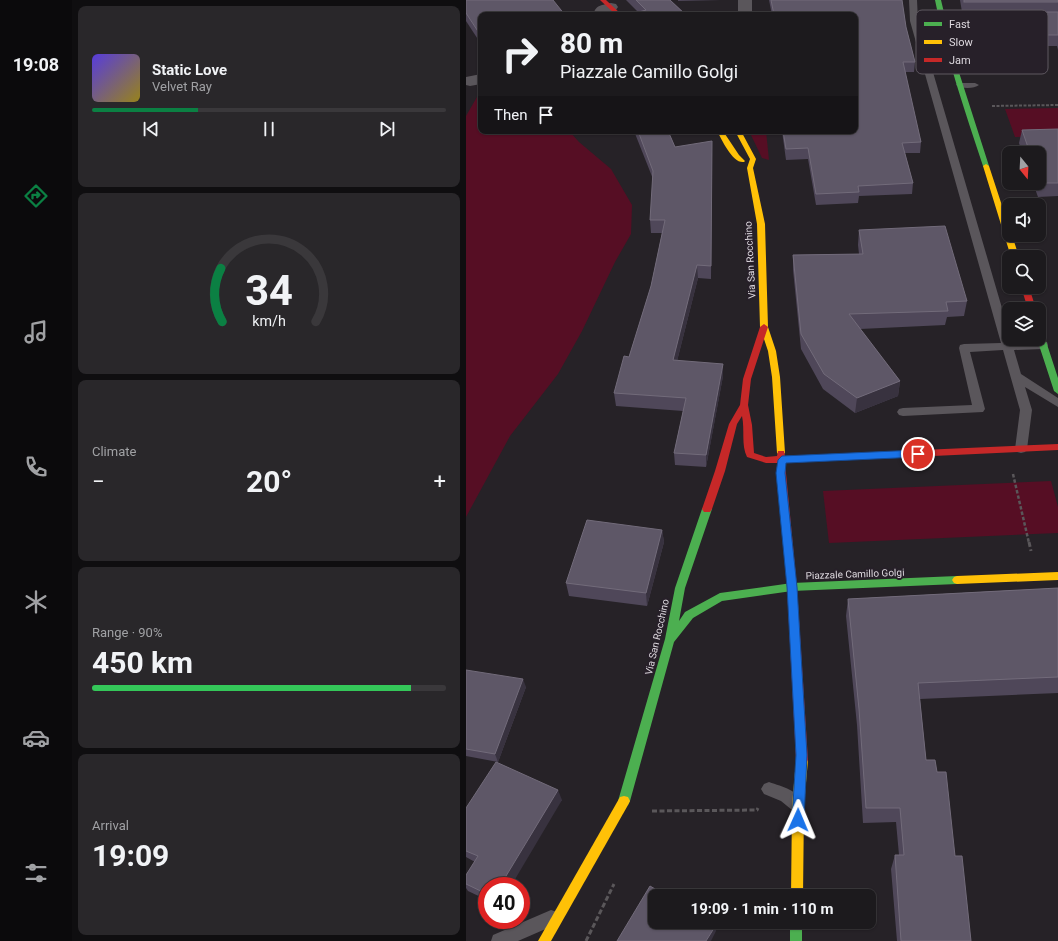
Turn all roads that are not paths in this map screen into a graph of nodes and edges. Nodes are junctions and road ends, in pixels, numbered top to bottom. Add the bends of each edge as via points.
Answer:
1 (745, 0) edge
2 (912, 0) edge
3 (938, 0) edge
4 (940, 10) edge
5 (745, 12) edge
6 (916, 28) edge
7 (929, 74) edge
8 (957, 74) edge
9 (960, 85) junction
10 (974, 85) dead end
11 (722, 134) edge
12 (740, 134) edge
13 (750, 168) junction
14 (1013, 250) edge
15 (1002, 325) edge
16 (764, 327) junction
17 (1008, 346) joint
18 (1043, 346) edge
19 (1016, 376) junction
20 (1058, 391) edge
21 (1058, 403) edge
22 (744, 405) junction
23 (903, 412) dead end
24 (1058, 447) edge
25 (1021, 449) junction
26 (782, 460) junction
27 (1058, 576) edge
28 (792, 587) junction
29 (670, 640) junction
30 (769, 789) dead end
31 (798, 806) junction
32 (797, 889) edge
33 (560, 914) junction
34 (796, 929) edge
35 (499, 941) edge
36 (544, 941) edge
37 (796, 941) edge

1 - 5 street
2 - 6 lane
3 - 4 street
7 - 15 lane
8 - 9 street
9 - 10 lane
9 - 14 street
11 - 13 street via 736,156
12 - 13 street, Via San Rocchino via 753,159
13 - 16 street, Via San Rocchino via 761,224
16 - 22 street, Via San Rocchino via 747,379
16 - 26 street, Via San Rocchino via 776,377
17 - 19 lane
17 - 23 lane via 964,348 979,409
18 - 20 street
19 - 21 lane
19 - 25 lane via 1026,410
22 - 26 street via 750,454 766,460
22 - 29 street, Via San Rocchino via 733,424 720,471 680,588
24 - 25 street
25 - 26 street
26 - 28 street, Via San Rocchino via 781,473
27 - 28 street, Piazzale Camillo Golgi
28 - 29 street, Piazzale Camillo Golgi via 720,597 689,615
28 - 31 street, Via San Rocchino via 802,755
29 - 33 street, Via San Rocchino via 624,802
30 - 31 lane via 786,795
31 - 32 street, Via San Rocchino
33 - 35 lane
33 - 36 street, Via San Rocchino
34 - 37 street

